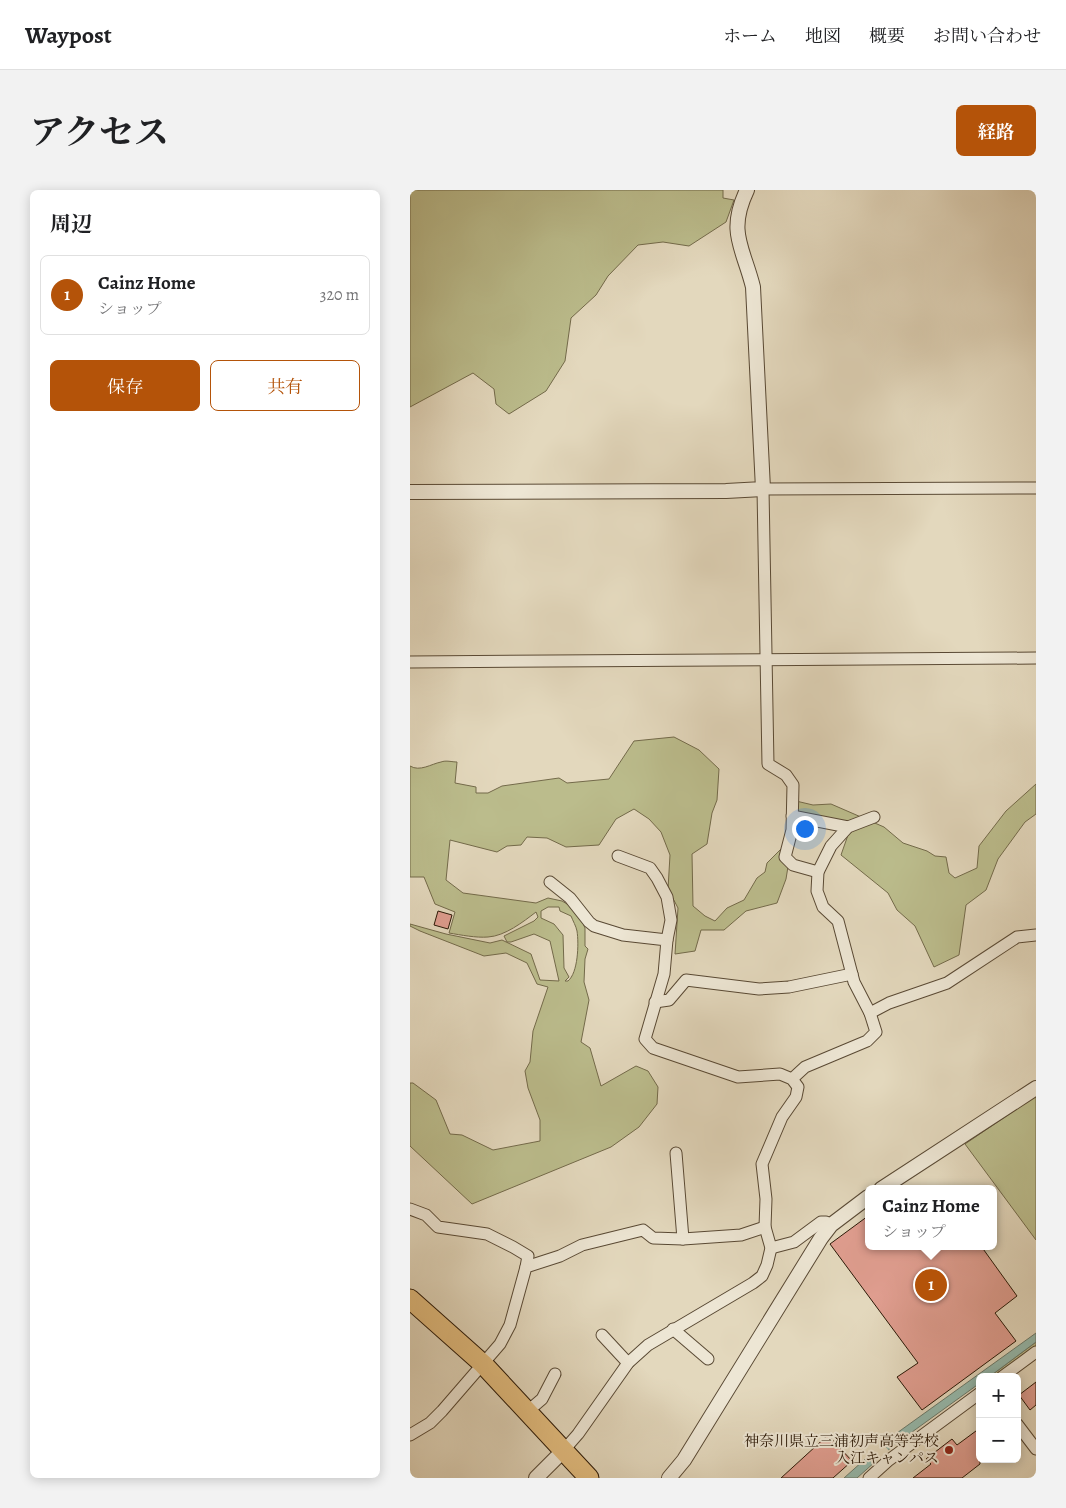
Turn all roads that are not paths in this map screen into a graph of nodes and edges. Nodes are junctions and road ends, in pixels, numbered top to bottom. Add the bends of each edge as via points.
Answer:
1 (747, 190) edge
2 (1036, 488) edge
3 (764, 489) junction
4 (410, 492) edge
5 (1036, 658) edge
6 (767, 659) junction
7 (410, 662) edge
8 (792, 816) junction
9 (874, 817) dead end
10 (848, 827) junction
11 (618, 856) dead end
12 (818, 872) junction
13 (550, 882) dead end
14 (1036, 935) edge
15 (666, 940) junction
16 (852, 974) junction
17 (655, 1002) junction
18 (870, 1013) junction
19 (792, 1079) junction
20 (1036, 1088) edge
21 (676, 1153) dead end
22 (887, 1185) edge
23 (865, 1199) edge
24 (410, 1209) edge
25 (831, 1225) junction
26 (765, 1226) junction
27 (683, 1239) junction
28 (771, 1248) junction
29 (526, 1267) junction
30 (410, 1300) edge
31 (673, 1329) junction
32 (602, 1335) dead end
33 (1036, 1352) edge
34 (708, 1359) dead end
35 (628, 1363) junction
36 (483, 1364) junction
37 (1007, 1373) edge
38 (554, 1374) dead end
39 (976, 1396) edge
40 (528, 1411) junction
41 (1021, 1429) edge
42 (410, 1435) edge
43 (1036, 1449) edge
44 (564, 1450) junction
45 (536, 1478) edge
46 (589, 1478) edge
47 (669, 1478) edge
48 (869, 1478) edge

1 - 3 street via 737,213 736,228 754,296
2 - 3 street
3 - 4 street
3 - 6 street
5 - 6 street
6 - 7 street
6 - 8 street via 768,764 786,775 793,785
8 - 10 street
8 - 12 street via 785,857 793,865
9 - 10 street
10 - 12 street via 831,846
11 - 15 street via 650,868 657,878 666,897 671,920
12 - 16 street via 817,891 823,907 838,920
13 - 15 street via 570,898 594,926 623,935
14 - 18 street via 1017,937 946,983
15 - 17 street via 664,974
16 - 17 street via 789,987 759,989 686,980 669,1000
16 - 18 street
17 - 19 street via 645,1039 653,1048 738,1077 780,1074
18 - 19 street via 876,1032 867,1042 805,1067
19 - 26 street via 798,1087 796,1097 782,1117 762,1164
20 - 22 street
21 - 27 street
23 - 25 street
24 - 29 street via 426,1215 438,1227 487,1234 514,1247 528,1256
25 - 28 street via 821,1222 794,1242
25 - 47 street via 684,1460
26 - 27 street via 741,1235
26 - 28 street
27 - 29 street via 653,1238 643,1230 582,1245
28 - 31 street via 762,1276
29 - 36 street via 510,1325 500,1344
30 - 36 highway
31 - 34 street
31 - 35 street
32 - 35 street
33 - 37 street
35 - 44 street
36 - 40 highway
36 - 42 street via 430,1423
38 - 40 street via 542,1399
39 - 48 street
40 - 44 highway
41 - 43 street
44 - 45 street
44 - 46 highway

